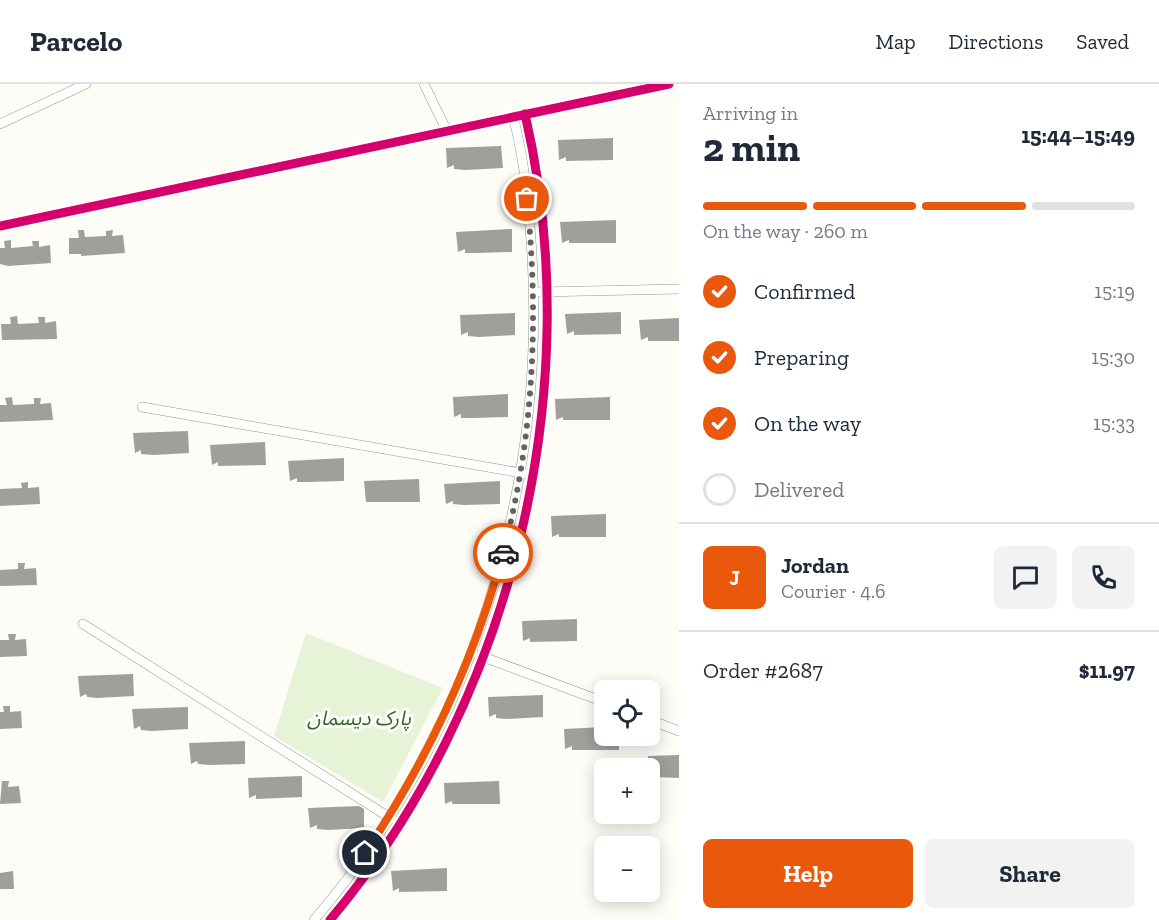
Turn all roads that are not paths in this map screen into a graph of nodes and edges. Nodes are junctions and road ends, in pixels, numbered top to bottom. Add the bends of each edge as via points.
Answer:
1 (86, 84) edge
2 (424, 84) edge
3 (669, 84) edge
4 (525, 114) junction
5 (513, 116) junction
6 (0, 124) edge
7 (447, 131) junction
8 (0, 226) edge
9 (679, 289) edge
10 (534, 292) junction
11 (546, 292) junction
12 (142, 407) dead end
13 (521, 473) junction
14 (532, 475) junction
15 (83, 624) dead end
16 (470, 652) junction
17 (483, 656) junction
18 (594, 698) edge
19 (660, 724) edge
20 (679, 731) edge
21 (390, 817) junction
22 (399, 824) junction
23 (314, 920) edge
24 (330, 920) edge

1 - 6 street
2 - 7 street
3 - 4 street
4 - 5 street
4 - 11 street via 537,179
5 - 7 street
5 - 10 street via 525,181
7 - 8 street
9 - 11 street
10 - 11 street
10 - 13 street via 533,360
11 - 14 street via 545,362
12 - 13 street
13 - 14 street
13 - 16 street via 493,591
14 - 17 street via 506,588
15 - 21 street
16 - 17 street
16 - 21 street via 439,726
17 - 18 street
17 - 22 street via 435,762
19 - 20 street
21 - 22 street
21 - 23 street via 340,890
22 - 24 street

